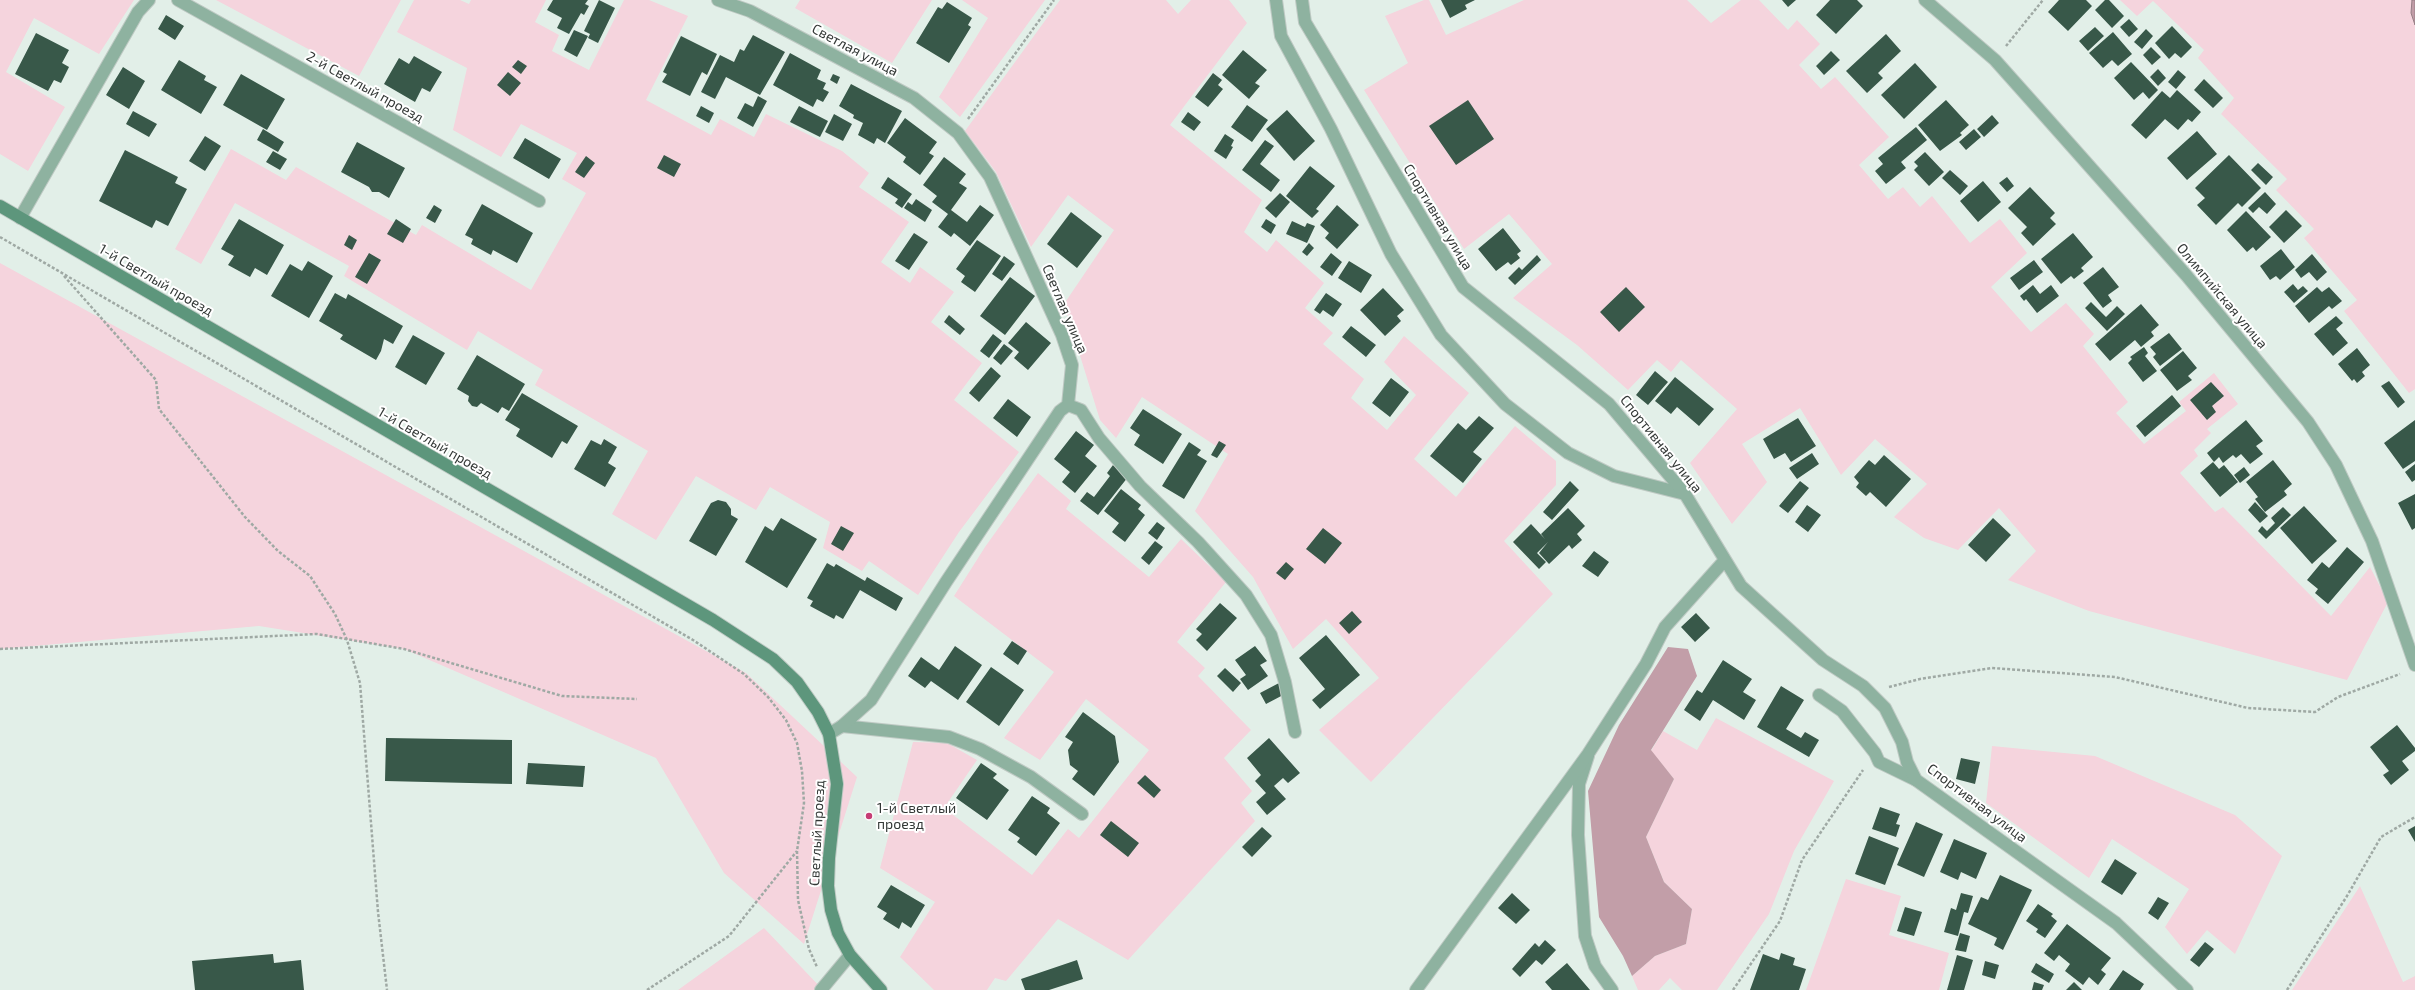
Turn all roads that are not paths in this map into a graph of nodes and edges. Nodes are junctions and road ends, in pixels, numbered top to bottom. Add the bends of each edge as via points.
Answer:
1 (149, 0) edge
2 (178, 0) edge
3 (718, 0) edge
4 (1276, 0) edge
5 (1302, 0) edge
6 (1925, 0) edge
7 (538, 201) dead end
8 (0, 206) edge
9 (20, 218) junction
10 (1068, 405) junction
11 (1685, 494) junction
12 (1724, 561) junction
13 (2415, 665) edge
14 (1819, 695) dead end
15 (842, 726) junction
16 (1295, 732) dead end
17 (829, 734) junction
18 (1588, 754) junction
19 (1916, 780) junction
20 (1082, 814) dead end
21 (850, 955) junction
22 (824, 986) edge
23 (881, 990) edge
24 (1416, 990) edge
25 (1612, 990) edge
26 (2187, 990) edge

1 - 9 street via 138,12
2 - 7 street, 2-й Светлый проезд
3 - 10 street, Светлая улица via 750,11 914,98 958,133 990,177 1062,335 1072,365
4 - 11 street via 1281,36 1331,129 1391,254 1441,335 1505,404 1568,453 1614,476
5 - 11 street, Спортивная улица via 1305,22 1463,287 1609,404
6 - 13 street, Олимпийская улица via 1995,60 2186,275 2308,422 2336,465 2372,541
8 - 9 street, 1-й Светлый проезд
9 - 17 street, 1-й Светлый проезд via 748,641 773,659 797,682 818,712
10 - 15 street via 1060,411 946,582 872,700
10 - 16 street via 1081,410 1099,438 1140,486 1198,542 1246,595 1271,635 1285,682
11 - 12 street, Спортивная улица
12 - 18 street via 1665,627 1646,664
12 - 19 street, Спортивная улица via 1740,586 1822,660 1863,686 1885,708 1902,742 1906,762
14 - 19 street via 1842,711 1875,753 1879,762
15 - 17 street
15 - 20 street via 949,737 980,749 1031,777
17 - 21 street, Светлый проезд via 837,784 828,886 831,910 838,933
18 - 24 street
18 - 25 street via 1578,784 1578,835 1585,936 1596,966
19 - 26 street, Спортивная улица via 2116,923
21 - 22 street
21 - 23 street, Светлый проезд

